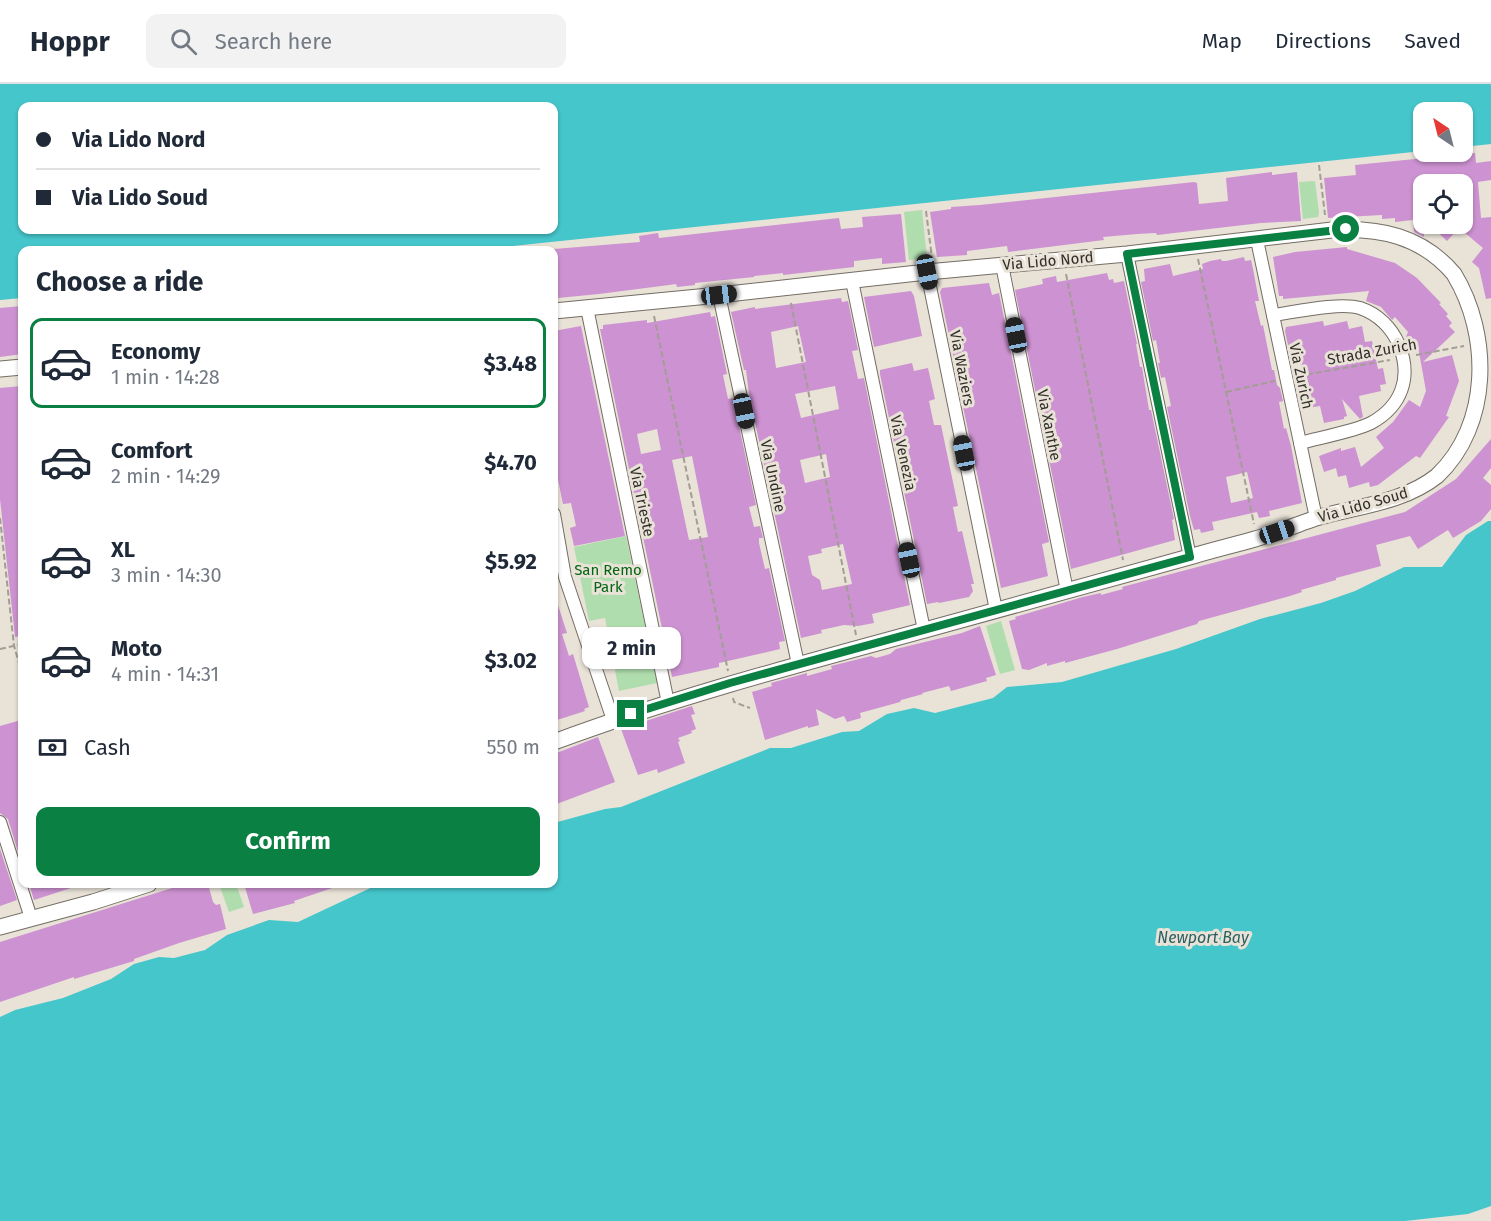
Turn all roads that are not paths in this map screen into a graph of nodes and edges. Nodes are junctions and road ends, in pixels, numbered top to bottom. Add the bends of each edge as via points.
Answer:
1 (1257, 240) junction
2 (1127, 254) junction
3 (1002, 265) junction
4 (930, 272) junction
5 (852, 281) junction
6 (719, 295) junction
7 (587, 308) junction
8 (558, 311) edge
9 (1273, 315) junction
10 (1487, 341) joint
11 (18, 367) edge
12 (0, 369) edge
13 (1300, 443) junction
14 (1316, 518) junction
15 (558, 535) edge
16 (1190, 557) junction
17 (1066, 591) junction
18 (996, 610) junction
19 (924, 630) junction
20 (798, 664) junction
21 (668, 703) junction
22 (613, 720) junction
23 (558, 741) edge
24 (0, 822) edge
25 (18, 878) edge
26 (21, 888) edge
27 (137, 888) edge
28 (31, 918) junction
29 (0, 927) edge

1 - 2 street, Via Lido Nord
1 - 9 street, Via Zurich
1 - 10 street, Via Lido Nord via 1358,228 1400,237 1439,258 1462,284 1473,301
2 - 3 street, Via Lido Nord
2 - 16 street
3 - 4 street, Via Lido Nord
3 - 17 street, Via Xanthe
4 - 5 street, Via Lido Nord
4 - 18 street, Via Waziers
5 - 6 street, Via Lido Nord
5 - 19 street, Via Venezia
6 - 7 street, Via Lido Nord
6 - 20 street, Via Undine
7 - 8 street, Via Lido Nord
7 - 21 street, Via Trieste
9 - 13 street, Via Zurich
9 - 13 street via 1359,308 1378,317 1394,332 1404,357 1406,375 1401,393 1388,411 1370,424
10 - 14 street, Via Lido Soud via 1488,387 1481,418 1440,474 1404,496
11 - 12 street
13 - 14 street, Via Zurich
14 - 16 street, Via Lido Soud
15 - 22 street via 566,577
16 - 17 street, Via Lido Soud
17 - 18 street, Via Lido Soud
18 - 19 street, Via Lido Soud
19 - 20 street, Via Lido Soud
20 - 21 street, Via Lido Soud
21 - 22 street, Via Lido Soud
22 - 23 street, Via Lido Soud
24 - 25 street
26 - 28 street
27 - 28 street
28 - 29 street

